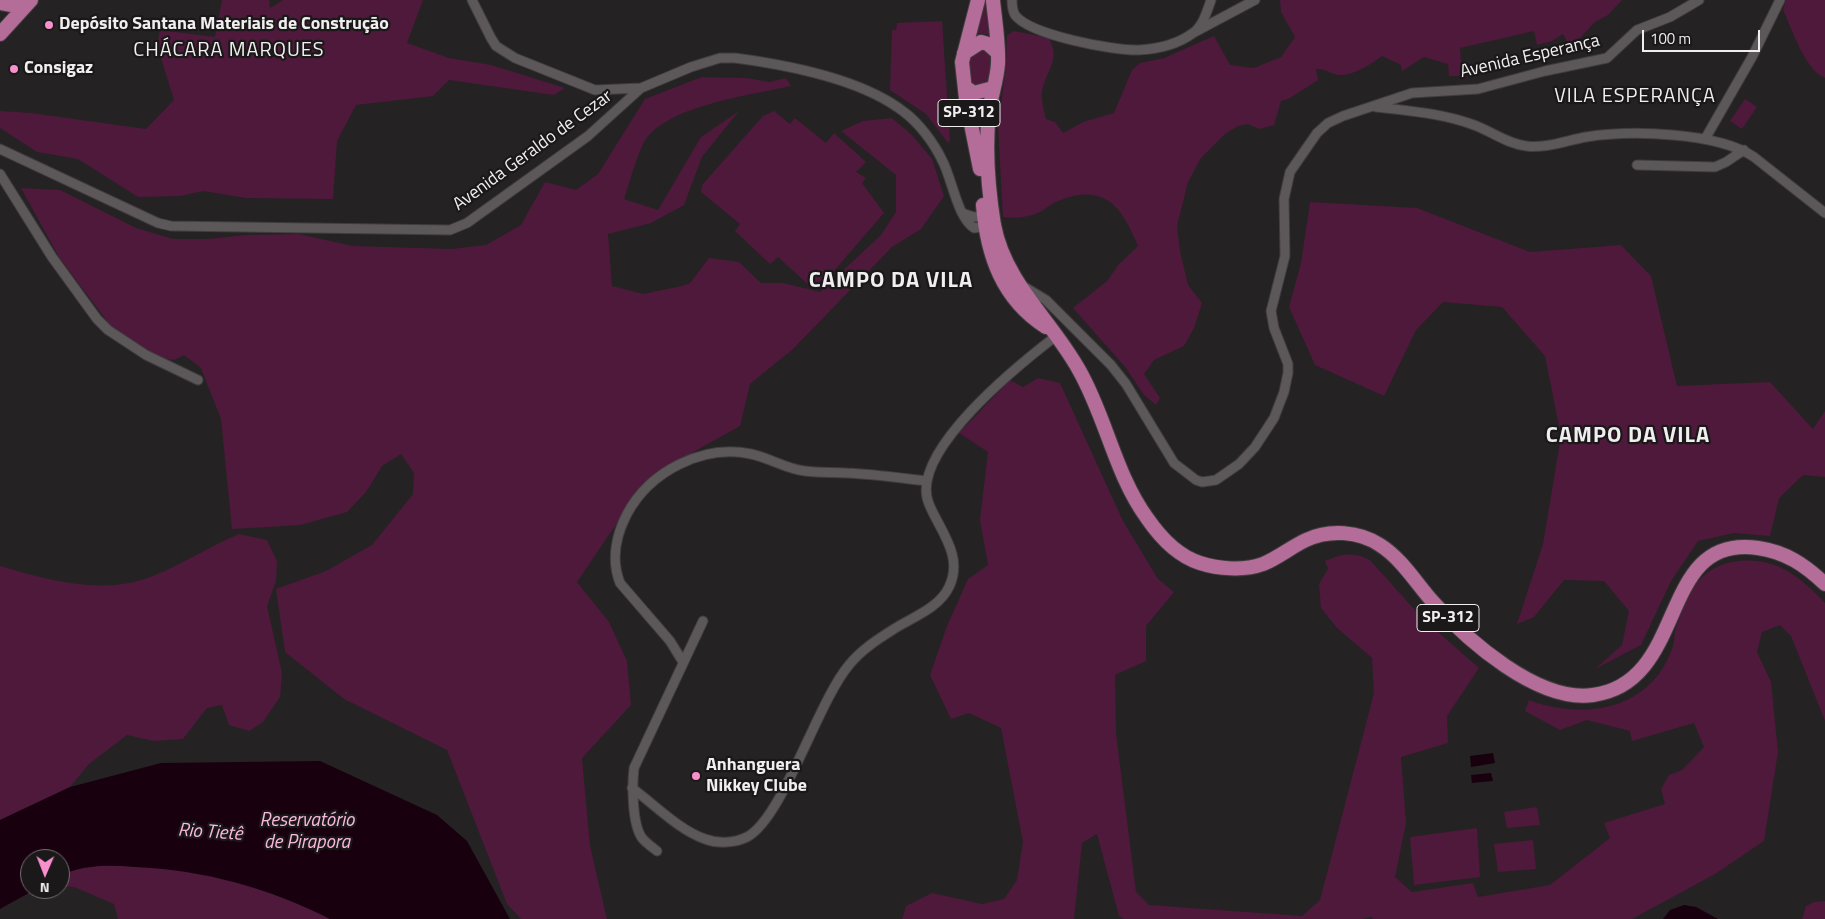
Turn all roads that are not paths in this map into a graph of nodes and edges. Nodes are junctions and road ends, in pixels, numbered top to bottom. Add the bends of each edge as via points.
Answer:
1 (472, 0) edge
2 (978, 0) edge
3 (993, 0) edge
4 (1012, 0) edge
5 (1211, 0) edge
6 (1254, 0) edge
7 (1698, 0) edge
8 (1780, 0) edge
9 (0, 3) edge
10 (27, 4) edge
11 (0, 31) edge
12 (1195, 32) junction
13 (964, 53) junction
14 (998, 53) junction
15 (964, 87) junction
16 (641, 88) junction
17 (993, 88) junction
18 (1374, 106) junction
19 (1705, 139) junction
20 (0, 149) edge
21 (1744, 150) junction
22 (1637, 165) dead end
23 (0, 174) edge
24 (1825, 214) edge
25 (989, 221) junction
26 (999, 274) junction
27 (1017, 283) junction
28 (1054, 334) junction
29 (198, 380) dead end
30 (926, 481) junction
31 (1825, 584) edge
32 (703, 620) dead end
33 (683, 662) junction
34 (632, 788) junction
35 (657, 851) dead end

1 - 16 street via 496,46 515,58 595,90
2 - 13 main road, SP-312
3 - 14 main road, SP-312
4 - 12 street via 1016,16 1040,30 1108,47 1138,50 1160,47 1176,43
5 - 12 street
6 - 12 street
7 - 18 street, Avenida Esperança via 1670,17 1637,30 1607,58 1478,89 1412,93
8 - 19 street
9 - 10 main road
10 - 11 main road
13 - 14 main road via 981,42
13 - 15 main road, SP-312
14 - 17 main road, SP-312
15 - 17 main road via 974,93
15 - 25 main road, SP-312
16 - 20 street, Avenida Geraldo de Cezar via 588,136 467,223 450,230 172,226 158,223
16 - 25 street, Avenida Geraldo de Cezar via 691,67 720,58 735,58 800,71 864,90 905,113 932,144 969,225 978,228
17 - 25 main road, SP-312 via 987,132
18 - 19 street via 1452,118 1530,147 1607,134
18 - 27 street, Avenida Esperança via 1328,123 1306,146 1290,172 1284,199 1285,256 1272,311 1288,364 1286,384 1274,418 1255,447 1216,480 1202,482 1188,476 1174,463 1111,365 1046,300
19 - 21 street
21 - 22 street via 1715,167
21 - 24 street
23 - 29 street via 52,257 102,324 146,355
25 - 26 main road, SP-312 via 992,257
25 - 27 main road, SP-312
26 - 27 street
26 - 28 main road, SP-312 via 1017,304
27 - 28 main road, SP-312
28 - 30 street via 999,381 964,418 935,460
28 - 31 main road, SP-312 via 1078,368 1092,396 1137,503 1158,533 1181,553 1211,566 1259,566 1306,540 1328,534 1355,534 1371,540 1399,561 1434,604 1478,644 1523,677 1554,692 1570,696 1594,695 1614,689 1641,672 1664,635 1694,570 1702,561 1720,552 1743,547 1766,549 1794,558
30 - 33 street via 806,471 750,454 732,452 690,460 651,482 621,525 614,561 616,573 620,583 670,641
30 - 34 street via 928,503 951,546 952,580 948,590 932,606 862,652 843,672 772,808 757,829 736,841 706,840
32 - 33 street
33 - 34 street via 636,760
34 - 35 street via 639,832

